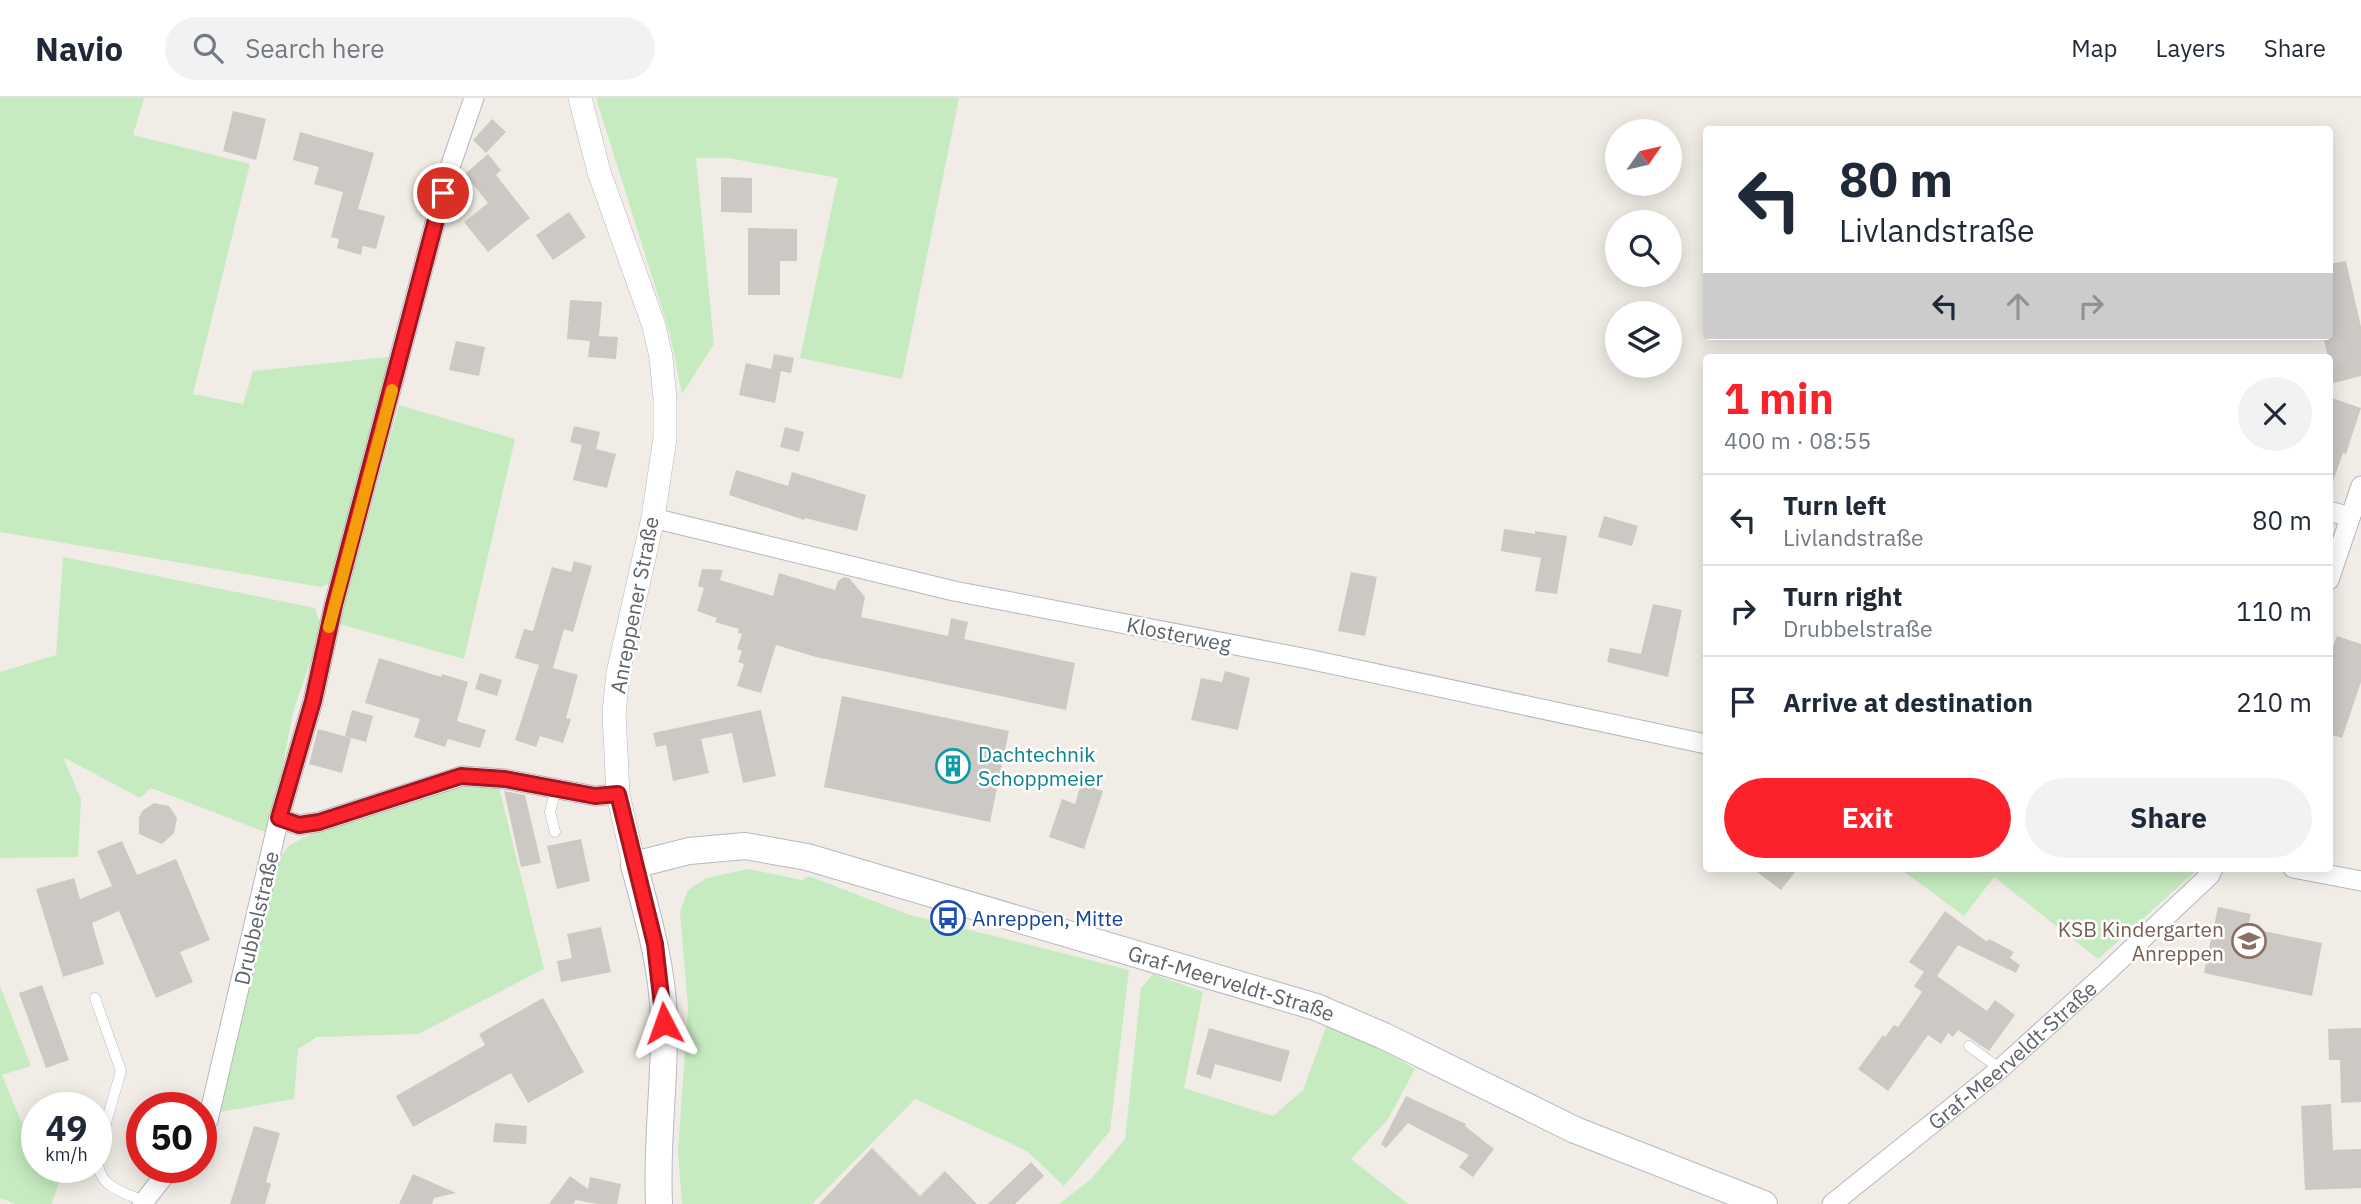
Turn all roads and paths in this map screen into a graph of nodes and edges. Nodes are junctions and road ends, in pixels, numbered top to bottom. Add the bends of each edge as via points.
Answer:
1 (474, 98) edge
2 (580, 98) edge
3 (2361, 486) edge
4 (2333, 512) edge
5 (2350, 517) junction
6 (653, 518) junction
7 (2333, 568) edge
8 (1703, 743) edge
9 (556, 788) junction
10 (618, 794) junction
11 (279, 818) junction
12 (555, 832) dead end
13 (634, 865) junction
14 (2211, 872) edge
15 (2314, 872) edge
16 (2361, 881) edge
17 (95, 998) dead end
18 (1969, 1046) dead end
19 (2000, 1069) junction
20 (215, 1092) edge
21 (159, 1183) edge
22 (143, 1203) edge
23 (659, 1204) edge
24 (1764, 1204) edge
25 (1832, 1204) edge

1 - 11 street, Drubbelstraße via 449,170
2 - 6 street, Anreppener Straße via 599,172 661,357 665,438
3 - 5 street
4 - 5 street
5 - 7 street
6 - 8 street, Klosterweg via 954,591
6 - 10 street, Anreppener Straße via 615,693
9 - 10 street via 595,796
9 - 11 street via 461,776 319,822 299,825
9 - 12 lane via 551,812
10 - 13 street, Anreppener Straße
11 - 20 street, Drubbelstraße
13 - 23 main road, Anreppener Straße via 655,944 664,1023
13 - 24 main road, Graf-Meerveldt-Straße via 689,851 744,846 798,855 1152,957 1348,1019 1575,1130
14 - 19 street, Graf-Meerveldt-Straße
15 - 16 street
17 - 22 lane via 121,1071 97,1167 110,1186
18 - 19 lane
19 - 25 street, Graf-Meerveldt-Straße
21 - 22 street

